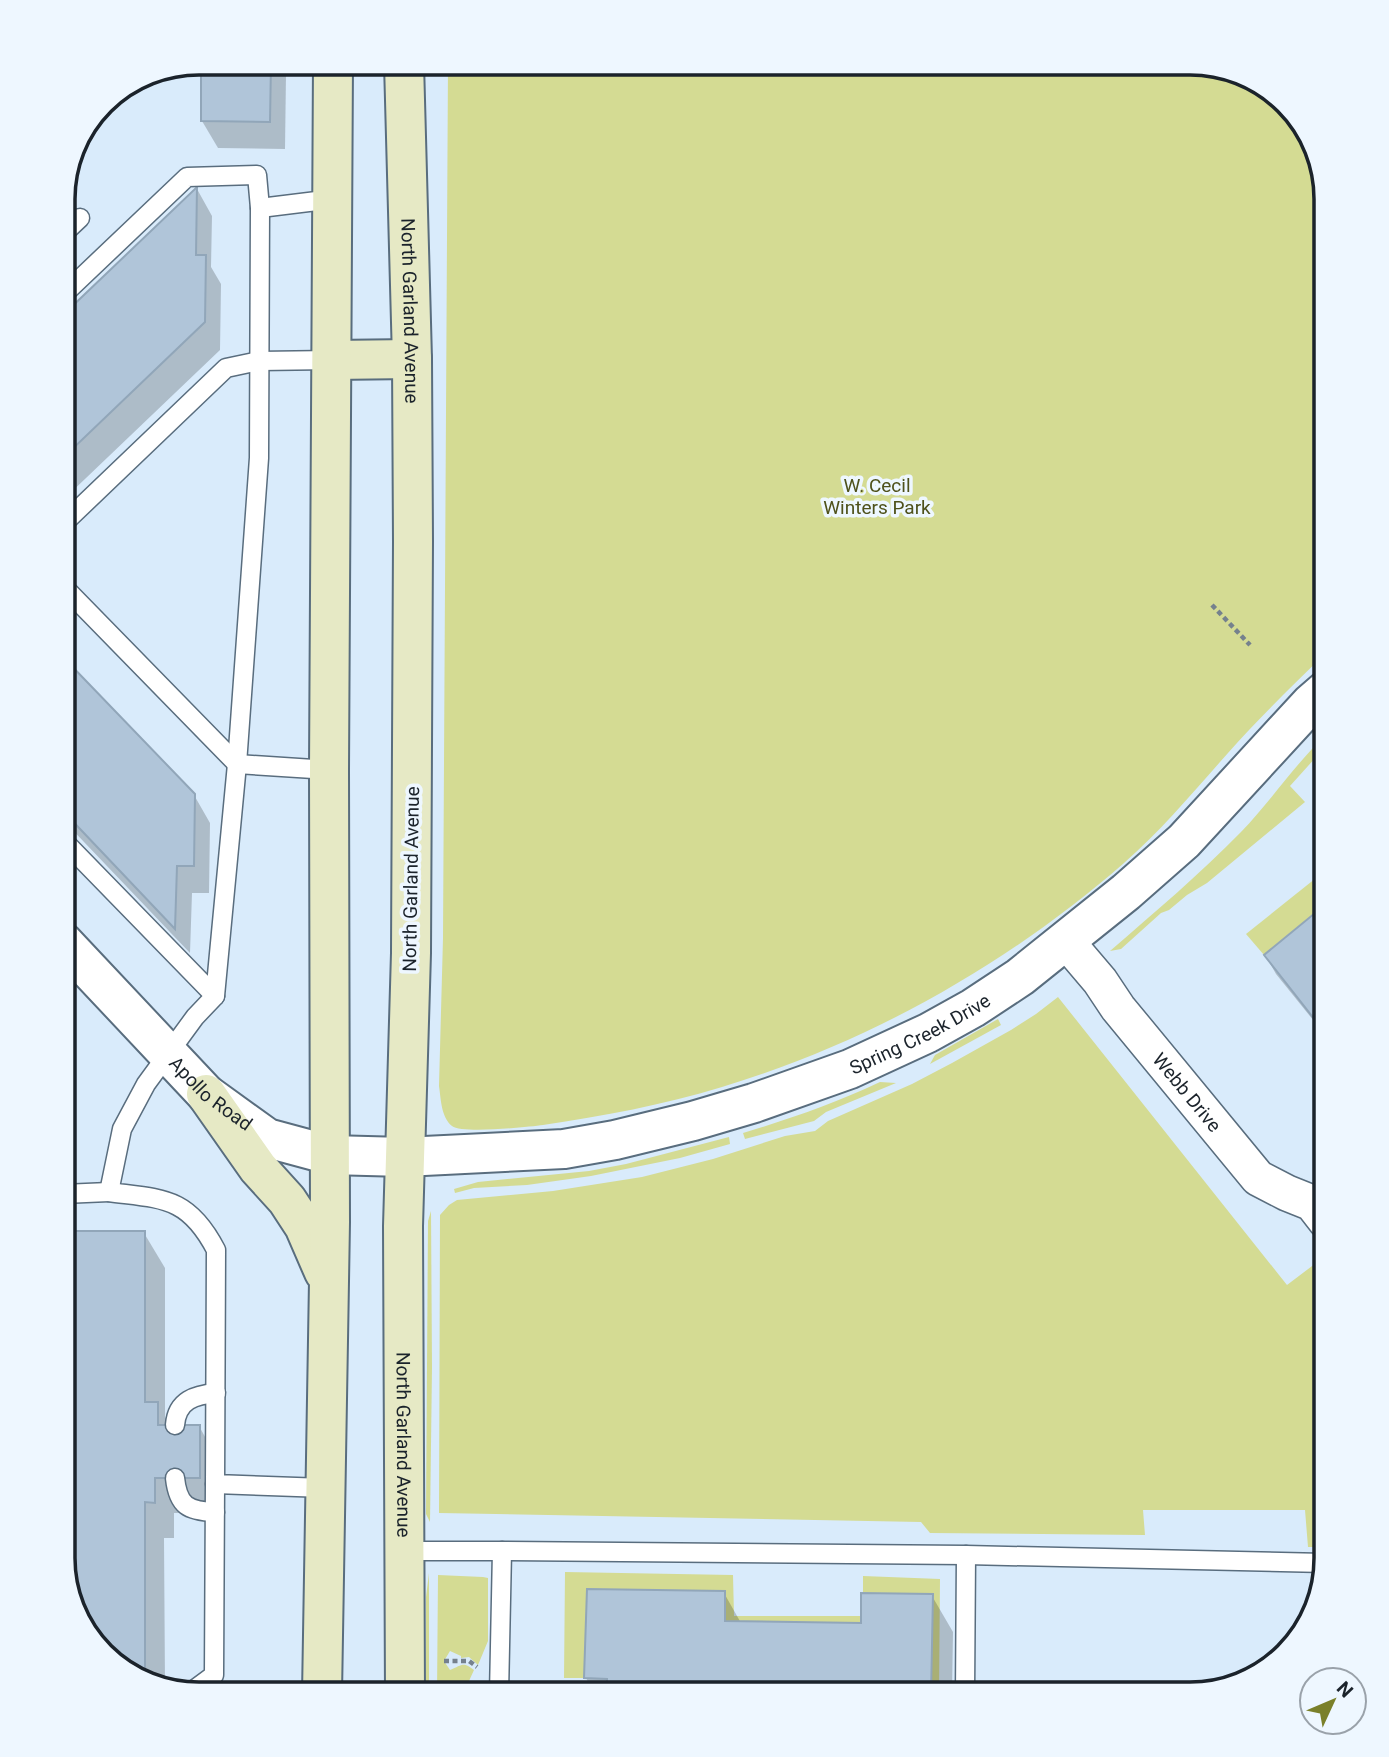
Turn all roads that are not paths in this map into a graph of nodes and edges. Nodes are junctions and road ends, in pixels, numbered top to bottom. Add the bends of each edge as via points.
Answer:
1 (333, 75) edge
2 (404, 75) edge
3 (333, 199) junction
4 (260, 208) junction
5 (80, 218) dead end
6 (76, 222) edge
7 (76, 283) edge
8 (412, 359) junction
9 (332, 360) junction
10 (259, 361) junction
11 (76, 512) edge
12 (76, 599) edge
13 (1314, 700) edge
14 (237, 764) junction
15 (329, 770) junction
16 (76, 854) edge
17 (1066, 941) junction
18 (75, 955) edge
19 (215, 996) junction
20 (169, 1053) junction
21 (206, 1094) junction
22 (330, 1155) junction
23 (404, 1157) junction
24 (109, 1192) junction
25 (75, 1193) edge
26 (1314, 1205) edge
27 (328, 1281) junction
28 (216, 1393) junction
29 (175, 1425) dead end
30 (175, 1478) dead end
31 (215, 1484) junction
32 (325, 1488) junction
33 (215, 1512) junction
34 (404, 1551) junction
35 (502, 1551) junction
36 (966, 1555) junction
37 (1314, 1563) edge
38 (205, 1682) edge
39 (322, 1682) edge
40 (405, 1682) edge
41 (499, 1682) edge
42 (965, 1682) edge

1 - 3 main road
2 - 8 main road, North Garland Avenue
3 - 4 lane
3 - 9 main road
4 - 7 lane via 257,175 187,177
4 - 10 lane
5 - 6 lane
8 - 9 main road
8 - 23 main road, North Garland Avenue via 411,953
9 - 10 lane
9 - 15 main road
10 - 11 lane via 226,368
10 - 14 lane via 260,458
12 - 14 lane
13 - 17 street, Spring Creek Drive via 1184,841
14 - 15 lane
14 - 19 lane
15 - 22 main road
16 - 19 lane
17 - 23 street, Spring Creek Drive via 973,1008 928,1032 850,1069 754,1102 693,1121 564,1149
17 - 26 street, Webb Drive via 1258,1178
18 - 20 street, Apollo Road
19 - 20 lane
20 - 21 street, Apollo Road
20 - 24 lane via 122,1129
21 - 22 street, Apollo Road via 267,1138
21 - 27 main road via 299,1217
22 - 23 street, Apollo Road
22 - 27 main road
23 - 34 main road, North Garland Avenue
24 - 25 lane
24 - 28 lane via 166,1200 186,1210 208,1234 216,1250
27 - 32 main road
28 - 29 lane via 197,1395 183,1404
28 - 31 lane
30 - 33 lane via 185,1505
31 - 32 lane
31 - 33 lane
32 - 39 main road
33 - 38 lane via 214,1675
34 - 35 lane
34 - 40 main road, North Garland Avenue
35 - 36 lane
35 - 41 lane
36 - 37 lane
36 - 42 lane

